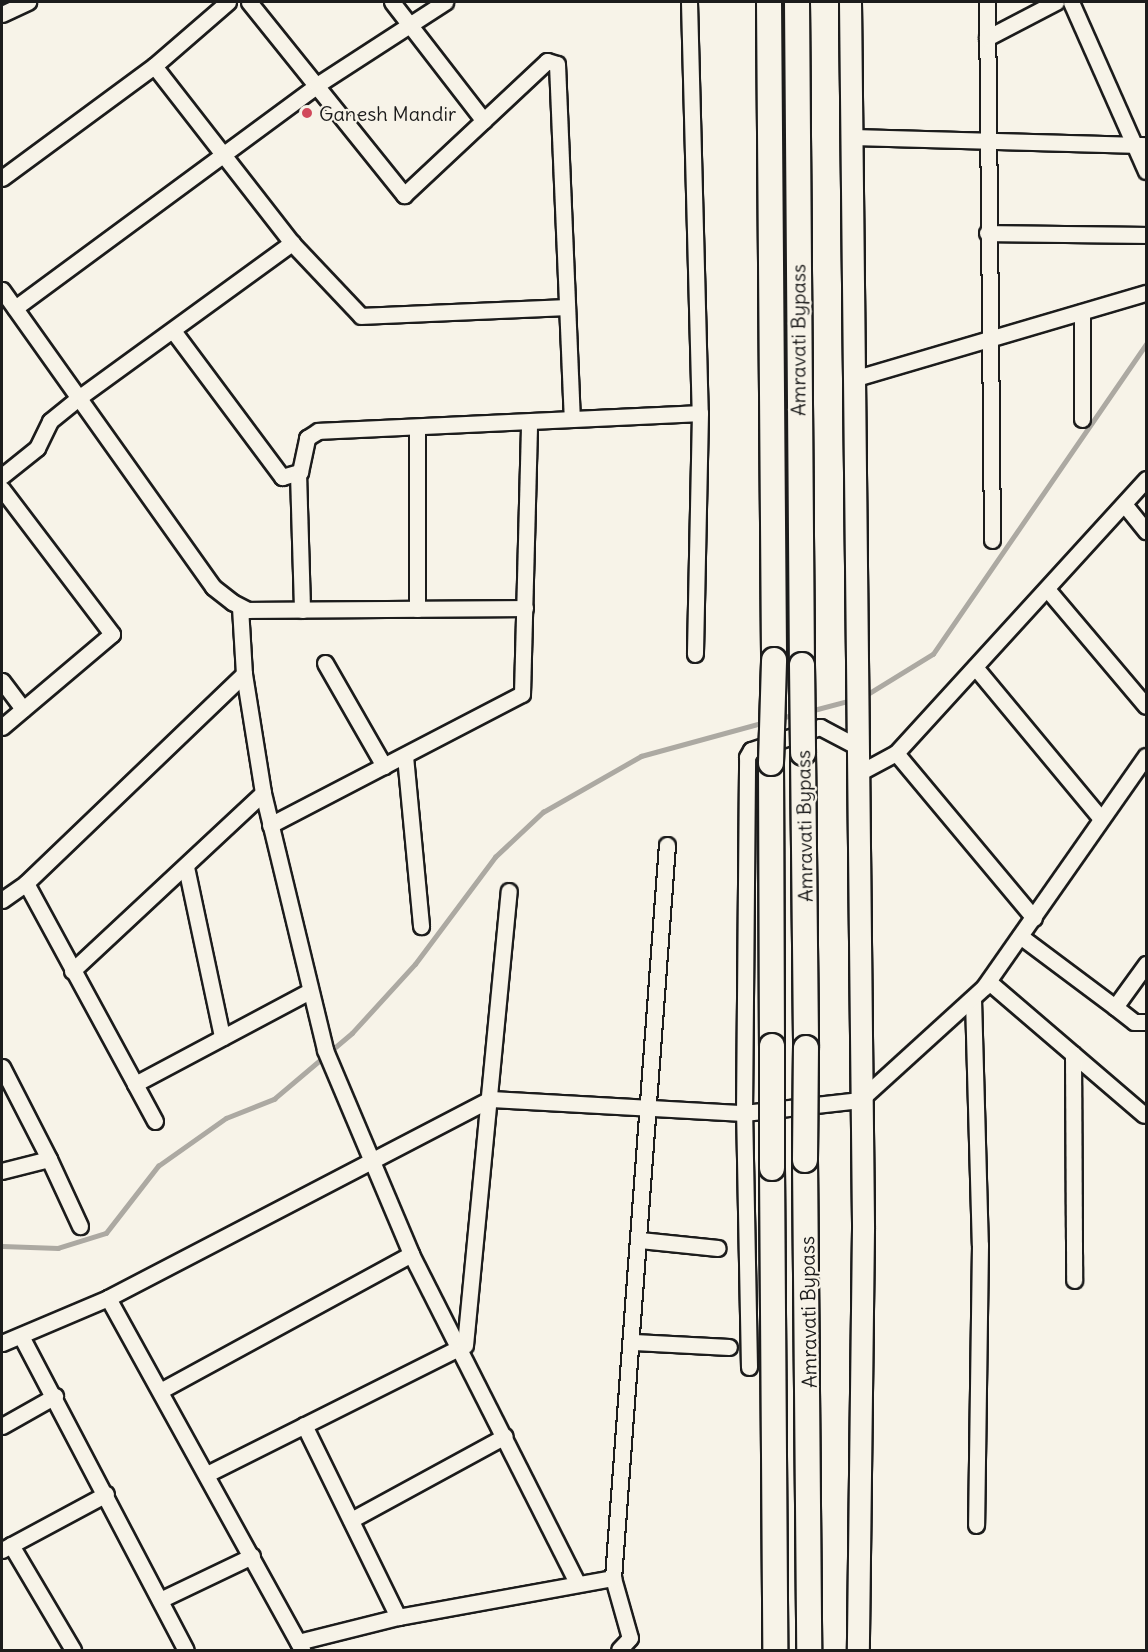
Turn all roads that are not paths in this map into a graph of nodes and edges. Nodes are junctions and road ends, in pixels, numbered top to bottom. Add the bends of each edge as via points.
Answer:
1 (28, 2) edge
2 (228, 2) edge
3 (249, 2) edge
4 (392, 2) edge
5 (445, 2) edge
6 (688, 2) edge
7 (770, 2) edge
8 (797, 2) edge
9 (850, 2) edge
10 (987, 2) edge
11 (1056, 2) edge
12 (1071, 2) edge
13 (2, 14) edge
14 (409, 24) junction
15 (987, 38) junction
16 (154, 66) junction
17 (317, 85) junction
18 (484, 121) junction
19 (851, 137) junction
20 (987, 138) junction
21 (1141, 145) edge
22 (222, 153) junction
23 (1146, 171) edge
24 (2, 178) edge
25 (987, 233) junction
26 (1146, 235) edge
27 (292, 243) junction
28 (2, 290) edge
29 (1146, 293) edge
30 (566, 307) junction
31 (15, 308) junction
32 (1082, 312) junction
33 (798, 314) junction
34 (772, 316) junction
35 (174, 332) junction
36 (988, 340) junction
37 (853, 379) junction
38 (77, 399) junction
39 (700, 413) junction
40 (1082, 418) dead end
41 (572, 419) junction
42 (529, 422) junction
43 (417, 429) junction
44 (298, 474) junction
45 (2, 476) edge
46 (1146, 479) edge
47 (2, 489) edge
48 (1124, 504) junction
49 (1146, 531) edge
50 (992, 540) dead end
51 (1047, 590) junction
52 (240, 607) junction
53 (525, 608) junction
54 (417, 609) junction
55 (302, 610) junction
56 (695, 654) dead end
57 (325, 663) dead end
58 (975, 667) junction
59 (244, 674) junction
60 (2, 681) edge
61 (1146, 706) edge
62 (22, 709) junction
63 (2, 727) edge
64 (856, 746) junction
65 (896, 753) junction
66 (405, 756) junction
67 (1146, 756) edge
68 (384, 766) junction
69 (857, 774) junction
70 (263, 793) junction
71 (1101, 819) junction
72 (270, 825) junction
73 (667, 845) dead end
74 (186, 867) junction
75 (26, 883) junction
76 (509, 891) dead end
77 (2, 900) edge
78 (1034, 918) junction
79 (421, 926) dead end
80 (1020, 936) junction
81 (1146, 964) edge
82 (72, 971) junction
83 (988, 982) junction
84 (308, 992) junction
85 (973, 999) junction
86 (1115, 1007) junction
87 (1146, 1022) edge
88 (222, 1037) junction
89 (1073, 1054) junction
90 (2, 1067) edge
91 (135, 1084) junction
92 (491, 1099) junction
93 (860, 1100) junction
94 (650, 1109) junction
95 (744, 1113) junction
96 (1144, 1115) dead end
97 (155, 1121) dead end
98 (49, 1159) junction
99 (369, 1160) junction
100 (2, 1171) edge
101 (80, 1226) dead end
102 (640, 1240) junction
103 (718, 1248) dead end
104 (411, 1254) junction
105 (1074, 1280) dead end
106 (108, 1298) junction
107 (22, 1338) junction
108 (634, 1342) junction
109 (2, 1343) edge
110 (729, 1347) dead end
111 (459, 1350) junction
112 (749, 1367) dead end
113 (160, 1391) junction
114 (56, 1396) junction
115 (304, 1425) junction
116 (2, 1426) edge
117 (505, 1436) junction
118 (207, 1474) junction
119 (106, 1494) junction
120 (351, 1520) junction
121 (976, 1525) dead end
122 (6, 1548) edge
123 (252, 1556) junction
124 (613, 1578) junction
125 (577, 1582) junction
126 (160, 1600) junction
127 (398, 1617) junction
128 (300, 1646) edge
129 (73, 1650) edge
130 (186, 1650) edge
131 (619, 1650) edge
132 (775, 1650) edge
133 (809, 1650) edge
134 (858, 1650) edge

1 - 13 street
2 - 16 street
3 - 17 street
4 - 14 street
5 - 14 street
6 - 39 street
7 - 34 highway, Amravati Bypass
8 - 33 highway, Amravati Bypass
9 - 19 main road
10 - 15 street
11 - 15 street
12 - 21 street
14 - 17 street
14 - 18 street
15 - 20 street
16 - 22 street
16 - 24 street
17 - 18 street via 404,195
17 - 22 street
18 - 30 street via 547,61 557,64
19 - 20 street
19 - 37 main road
20 - 21 street
20 - 25 street
21 - 23 street
22 - 27 street
22 - 31 street
25 - 26 street
25 - 36 street
27 - 30 street via 361,316
27 - 35 street
28 - 31 street
29 - 32 street
30 - 41 street
31 - 38 street
32 - 36 street
32 - 40 street
33 - 34 highway
33 - 133 highway, Amravati Bypass, bridge
34 - 132 highway, Amravati Bypass, bridge
35 - 38 street
35 - 44 street via 279,475
36 - 37 street
36 - 50 street
37 - 64 main road
38 - 45 street via 50,421 37,448
38 - 52 street via 213,587
39 - 41 street
39 - 56 street
41 - 42 street
42 - 43 street
42 - 53 street
43 - 44 street via 313,432
43 - 54 street
44 - 55 street
46 - 48 street
47 - 62 street via 112,634
48 - 49 street
48 - 51 street
51 - 58 street
51 - 61 street
52 - 55 street
52 - 59 street
53 - 54 street
53 - 66 street via 522,694
54 - 55 street
57 - 68 street
58 - 65 street
58 - 71 street
59 - 70 street
59 - 75 street
60 - 62 street
62 - 63 street
64 - 69 main road
64 - 95 street via 820,727 751,750 747,758
65 - 69 street
65 - 78 street
66 - 68 street
66 - 79 street
67 - 71 street
68 - 72 street
69 - 93 main road
70 - 72 street
70 - 74 street
71 - 78 street
72 - 84 street
73 - 94 street
74 - 82 street
74 - 88 street
75 - 77 street
75 - 82 street
76 - 92 street
78 - 80 street
80 - 83 street
80 - 86 street
81 - 86 street
82 - 91 street
83 - 85 street
83 - 89 street
84 - 88 street
84 - 99 street via 335,1078
85 - 93 street
85 - 121 street via 980,1245
86 - 87 street via 1134,1022
88 - 91 street
89 - 96 street
89 - 105 street
90 - 98 street
91 - 97 street
92 - 94 street
92 - 99 street
92 - 111 street via 468,1337
93 - 95 street
93 - 134 main road
94 - 95 street
94 - 102 street
95 - 112 street
98 - 100 street
98 - 101 street
99 - 104 street
99 - 106 street
102 - 103 street
102 - 108 street
104 - 111 street
104 - 113 street
106 - 107 street
106 - 113 street
107 - 109 street
107 - 114 street
108 - 110 street
108 - 124 street
111 - 115 street
111 - 117 street
113 - 118 street
114 - 116 street
114 - 119 street
115 - 118 street
115 - 120 street
117 - 120 street
117 - 125 street
118 - 123 street
119 - 122 street
119 - 126 street
120 - 127 street
122 - 129 street
123 - 126 street
123 - 128 street
124 - 125 street
124 - 131 street via 630,1638
125 - 127 street
126 - 130 street
127 - 128 street

